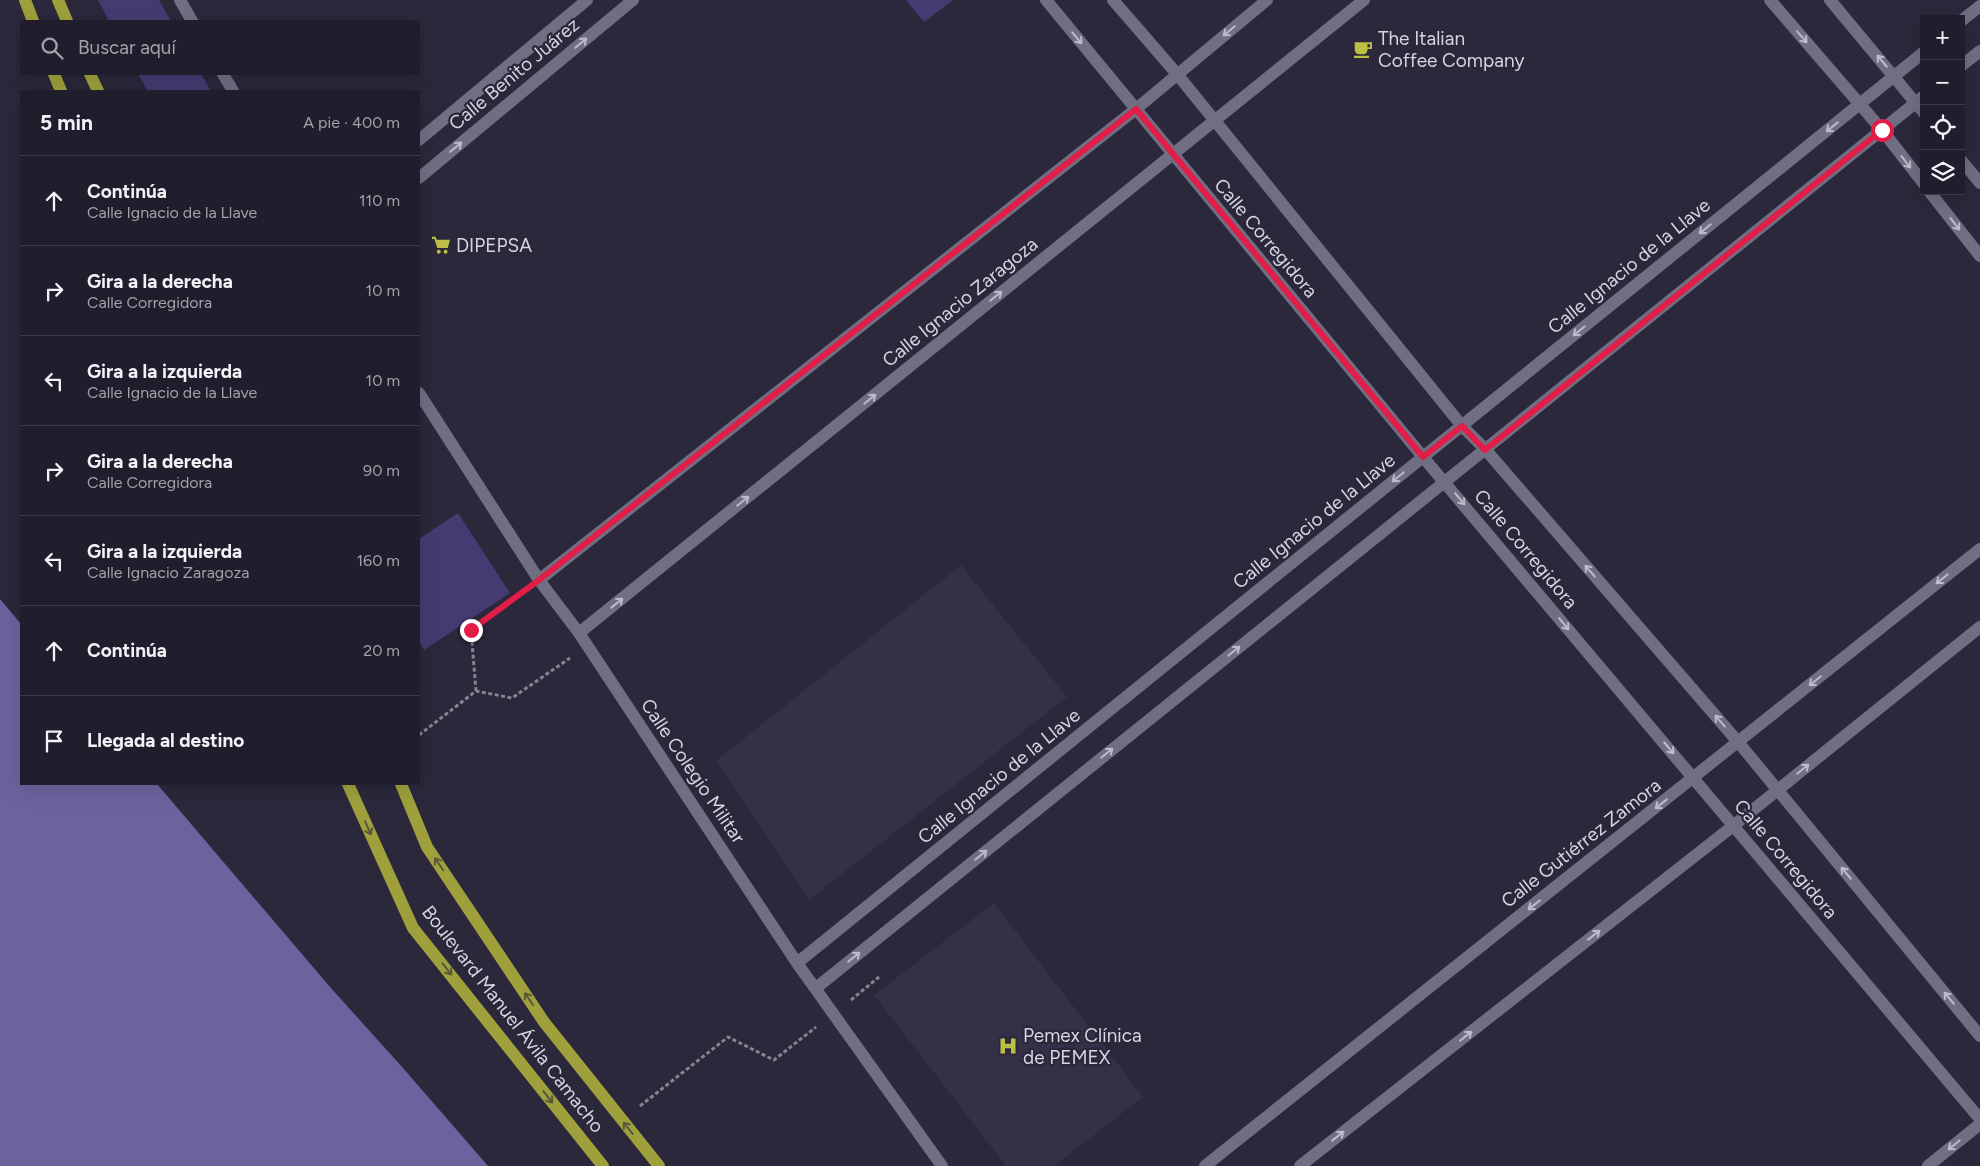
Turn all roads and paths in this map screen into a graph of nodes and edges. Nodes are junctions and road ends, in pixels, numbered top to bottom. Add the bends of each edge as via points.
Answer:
1 (25, 0) edge
2 (58, 0) edge
3 (180, 0) edge
4 (587, 0) edge
5 (633, 0) edge
6 (1046, 0) edge
7 (1112, 0) edge
8 (1267, 0) edge
9 (1364, 0) edge
10 (1770, 0) edge
11 (1830, 0) edge
12 (1980, 6) edge
13 (1965, 18) edge
14 (33, 20) edge
15 (67, 20) edge
16 (191, 20) edge
17 (1980, 51) edge
18 (1920, 55) edge
19 (1965, 63) edge
20 (1177, 74) junction
21 (54, 75) edge
22 (90, 75) edge
23 (224, 75) edge
24 (1894, 75) junction
25 (61, 90) edge
26 (98, 90) edge
27 (232, 90) edge
28 (1920, 103) edge
29 (1860, 104) junction
30 (1920, 105) edge
31 (1136, 109) junction
32 (1214, 120) junction
33 (1882, 130) junction
34 (420, 139) edge
35 (1172, 154) junction
36 (1965, 165) edge
37 (420, 177) edge
38 (1920, 179) edge
39 (1980, 183) edge
40 (1932, 195) edge
41 (1980, 256) edge
42 (420, 395) edge
43 (1462, 426) junction
44 (1485, 450) junction
45 (1423, 457) junction
46 (1445, 482) junction
47 (1980, 549) edge
48 (539, 580) junction
49 (1980, 627) edge
50 (579, 633) junction
51 (587, 646) junction
52 (476, 691) junction
53 (420, 734) edge
54 (1739, 743) junction
55 (1694, 778) junction
56 (348, 785) edge
57 (401, 785) edge
58 (1777, 790) junction
59 (1733, 826) junction
60 (798, 963) junction
61 (816, 988) junction
62 (1980, 1036) edge
63 (774, 1060) dead end
64 (1980, 1118) edge
65 (622, 1121) junction
66 (1980, 1124) edge
67 (603, 1166) edge
68 (659, 1166) edge
69 (942, 1166) edge
70 (1205, 1166) edge
71 (1300, 1166) edge
72 (1928, 1166) edge

1 - 14 main road
2 - 15 main road
3 - 16 street
4 - 34 street, Calle Benito Juárez
37 -> 5 street, Calle Benito Juárez
6 -> 31 street, Calle Corregidora
7 - 20 street, Calle Corregidora
8 -> 20 street
9 - 32 street, Calle Ignacio Zaragoza
10 -> 29 street
24 -> 11 street
12 - 13 street
17 - 19 street
18 - 24 street, Calle Ignacio de la Llave
20 - 31 street
20 - 32 street, Calle Corregidora
21 - 25 main road
22 - 26 main road
23 - 27 street
24 - 28 street
24 - 29 street, Calle Ignacio de la Llave
29 - 33 street
29 -> 43 street, Calle Ignacio de la Llave
30 - 33 street
31 - 35 street, Calle Corregidora
31 - 48 street
32 - 35 street, Calle Ignacio Zaragoza
32 - 43 street, Calle Corregidora
33 -> 38 street
33 - 44 street
35 - 45 street, Calle Corregidora
50 -> 35 street, Calle Ignacio Zaragoza
36 - 39 street
40 -> 41 street
42 - 48 street, Calle Colegio Militar
43 - 44 street, Calle Corregidora
43 - 45 street, Calle Ignacio de la Llave
44 - 46 street
54 -> 44 street, Calle Corregidora
45 - 46 street, Calle Corregidora
45 -> 60 street, Calle Ignacio de la Llave
46 -> 55 street, Calle Corregidora
61 -> 46 street
47 -> 54 street, Calle Gutiérrez Zamora
48 - 50 street, Calle Colegio Militar
48 - 52 path via 471,630
58 -> 49 street
50 - 51 street, Calle Colegio Militar
51 - 52 path via 512,698
51 - 60 street, Calle Colegio Militar
52 - 53 path
54 - 55 street, Calle Gutiérrez Zamora
54 - 58 street, Calle Corregidora
55 - 59 street, Calle Corregidora
55 -> 70 street, Calle Gutiérrez Zamora
56 -> 67 main road, Boulevard Manuel Ávila Camacho via 414,928
65 -> 57 main road, Boulevard Manuel Ávila Camacho via 544,1022 427,847
58 - 59 street
62 -> 58 street, Calle Corregidora
59 - 64 street, Calle Corregidora
71 -> 59 street
60 - 61 street, Calle Colegio Militar
61 - 69 street, Calle Colegio Militar
63 - 65 path via 728,1037
68 -> 65 main road, Boulevard Manuel Ávila Camacho
66 -> 72 street

